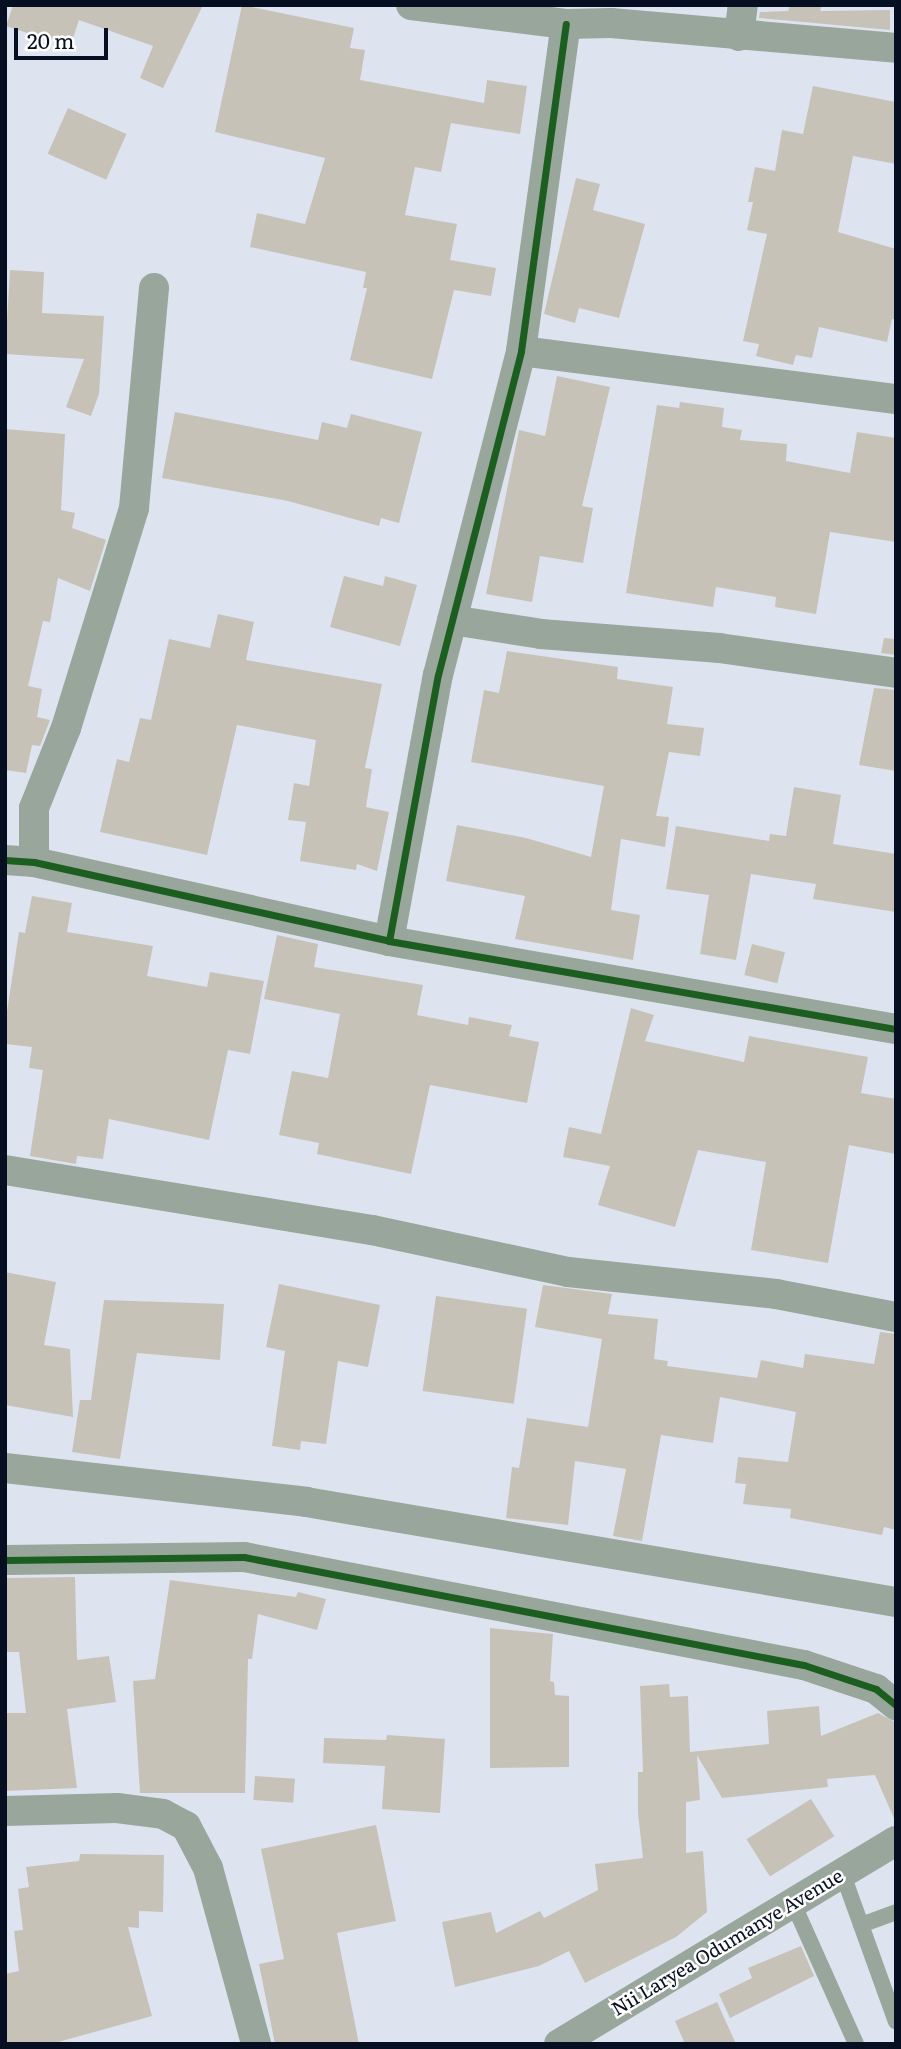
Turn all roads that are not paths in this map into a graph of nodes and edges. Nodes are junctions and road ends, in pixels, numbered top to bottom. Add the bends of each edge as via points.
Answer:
1 (411, 5) edge
2 (743, 5) edge
3 (566, 24) junction
4 (738, 36) junction
5 (896, 48) edge
6 (155, 288) dead end
7 (521, 351) junction
8 (896, 399) edge
9 (452, 620) junction
10 (896, 673) edge
11 (20, 861) edge
12 (389, 941) junction
13 (896, 1029) edge
14 (5, 1170) edge
15 (896, 1317) edge
16 (5, 1468) edge
17 (5, 1560) edge
18 (896, 1602) edge
19 (896, 1705) edge
20 (5, 1811) edge
21 (896, 1841) edge
22 (842, 1872) junction
23 (793, 1903) junction
24 (896, 1912) edge
25 (861, 1925) junction
26 (896, 2021) edge
27 (256, 2044) edge
28 (558, 2044) edge
29 (856, 2044) edge

1 - 3 street
2 - 4 street
3 - 4 street via 611,23
3 - 7 street
4 - 5 street
6 - 11 street via 134,508
7 - 8 street
7 - 9 street
9 - 10 street via 541,634 719,648
9 - 12 street
11 - 12 street
12 - 13 street
14 - 15 street via 372,1230 568,1272 776,1294
16 - 18 street via 306,1502
17 - 19 street via 244,1557 804,1665 876,1689
20 - 27 street via 117,1808 163,1814 186,1826 208,1868
21 - 22 street, Nii Laryea Odumanye Avenue
22 - 23 street, Nii Laryea Odumanye Avenue
22 - 25 lane
23 - 28 street, Nii Laryea Odumanye Avenue
23 - 29 lane
24 - 25 lane
25 - 26 lane

